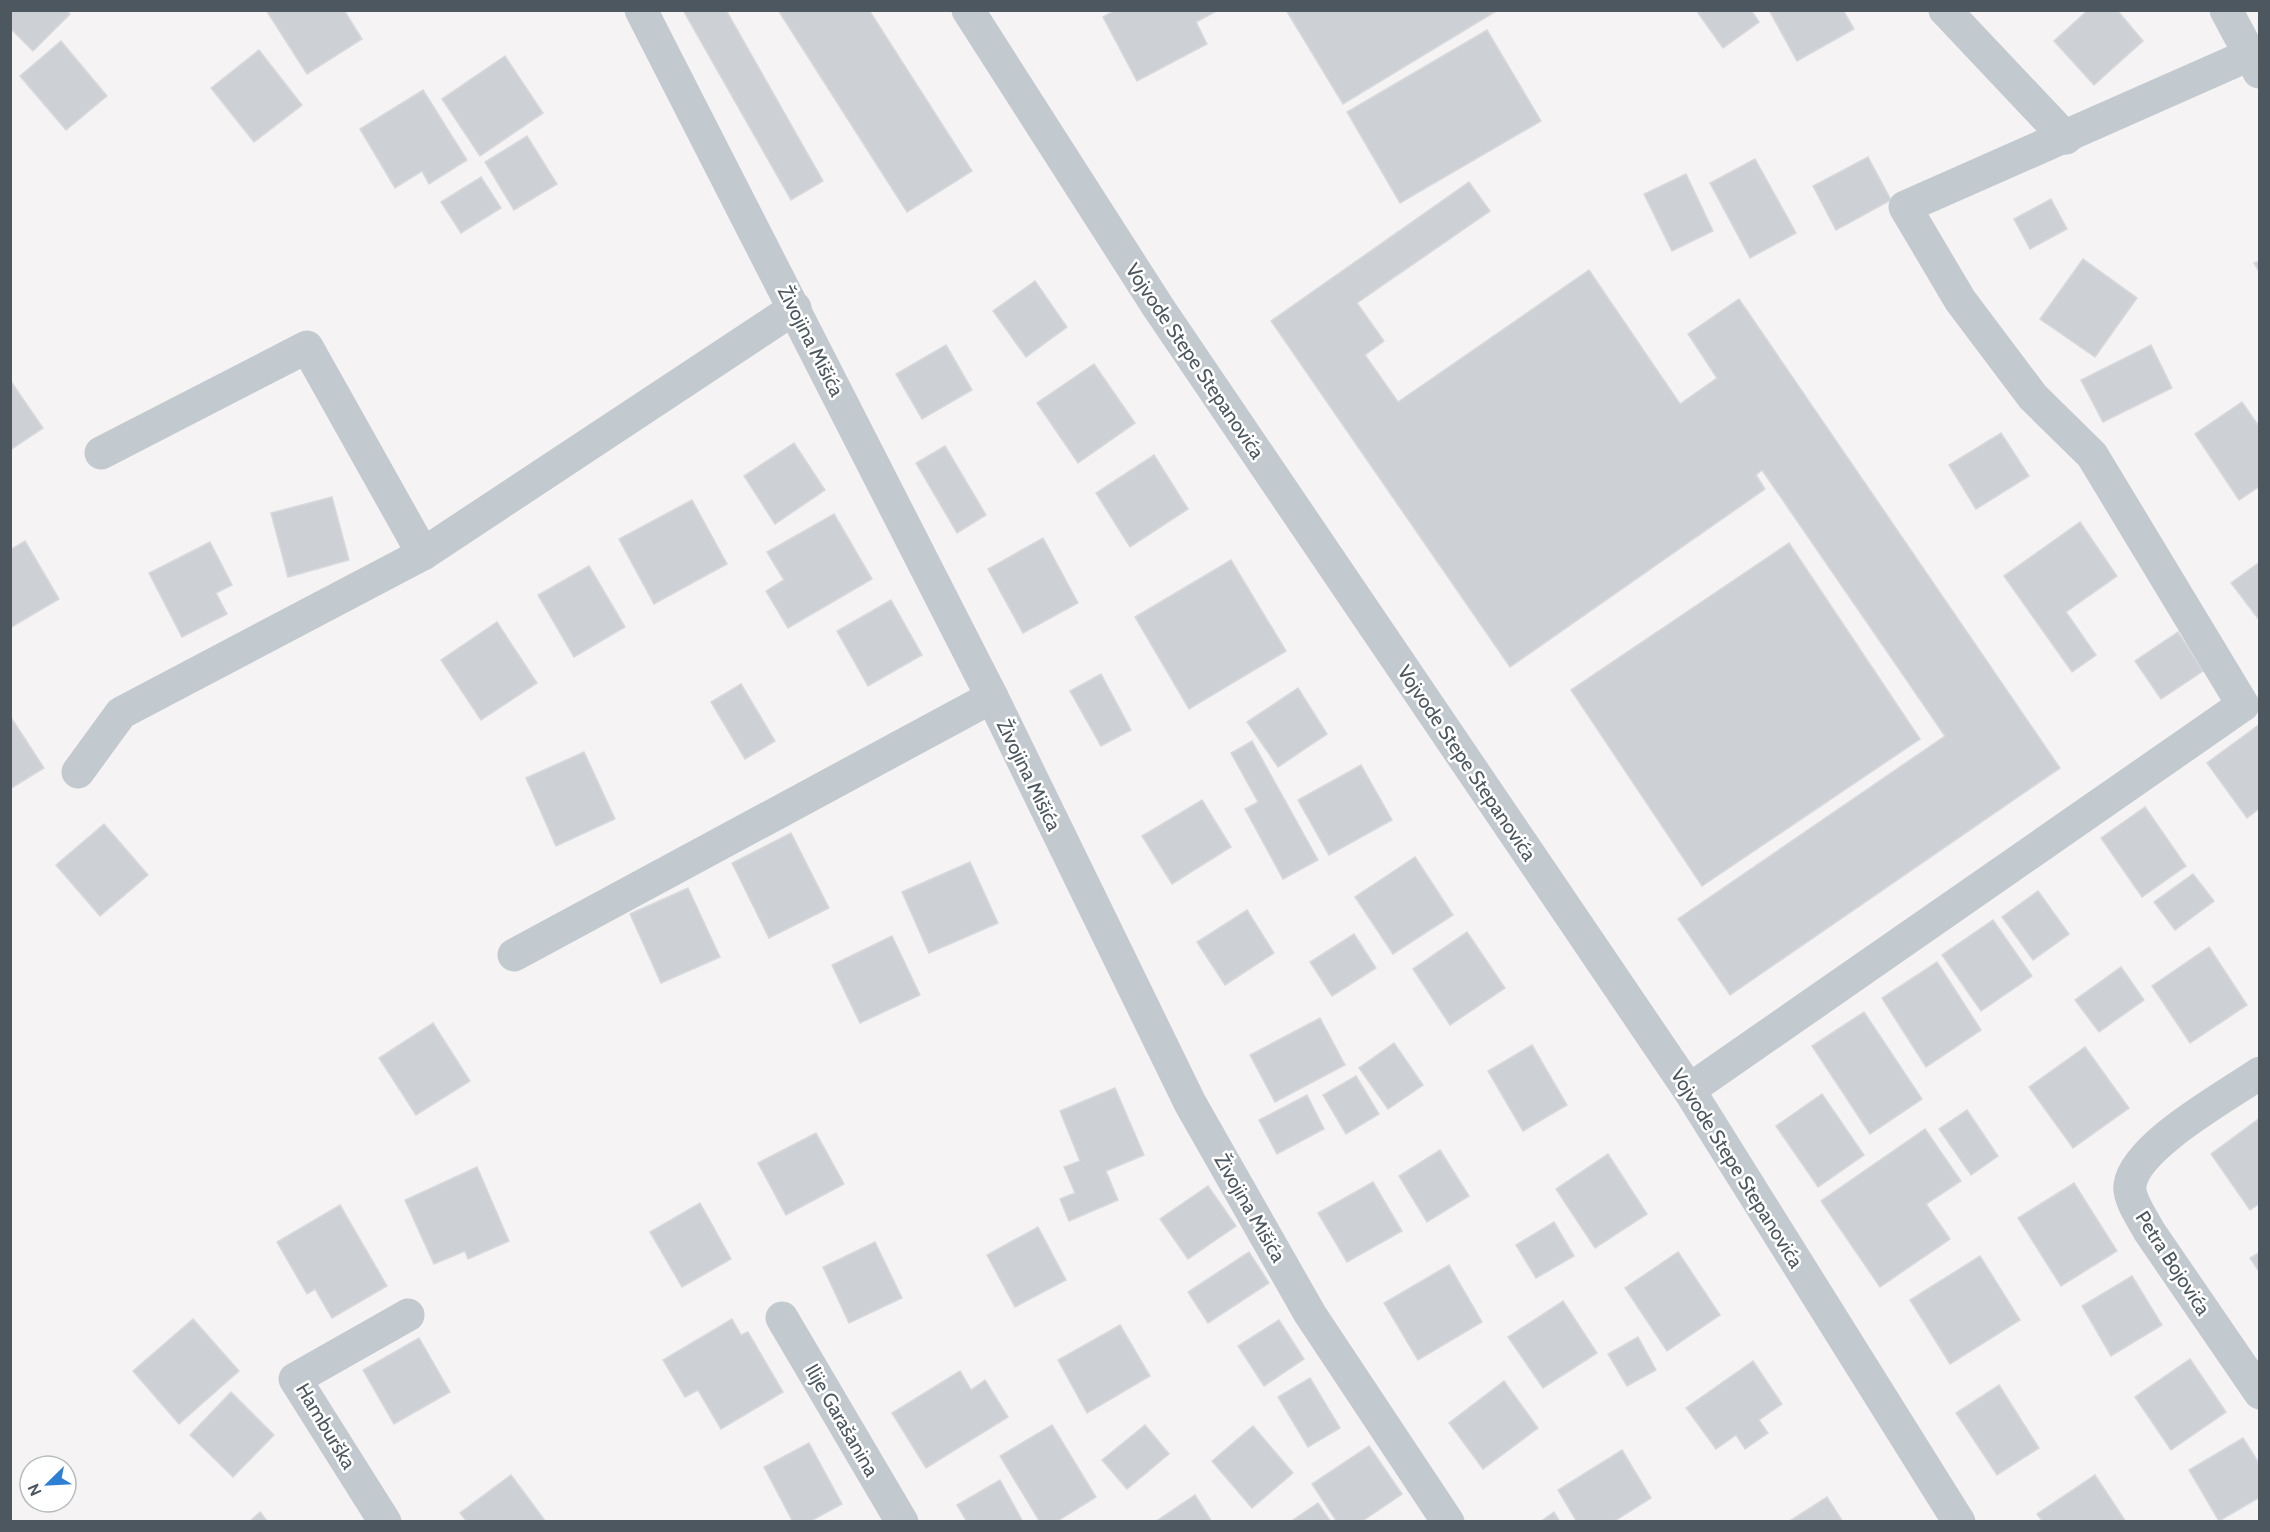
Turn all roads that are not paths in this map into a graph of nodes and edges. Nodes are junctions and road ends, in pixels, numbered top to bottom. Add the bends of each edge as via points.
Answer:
1 (641, 10) edge
2 (968, 10) edge
3 (1945, 10) edge
4 (2226, 10) edge
5 (2254, 64) edge
6 (2066, 138) junction
7 (795, 308) junction
8 (101, 453) dead end
9 (423, 554) junction
10 (992, 697) junction
11 (2251, 699) edge
12 (78, 772) dead end
13 (514, 955) dead end
14 (2259, 1073) edge
15 (1689, 1090) junction
16 (408, 1315) dead end
17 (782, 1318) dead end
18 (2259, 1393) edge
19 (385, 1521) edge
20 (902, 1521) edge
21 (1448, 1521) edge
22 (1959, 1521) edge

1 - 7 street, Živojina Mišića
2 - 15 street, Vojvode Stepe Stepanovića via 1158,308
3 - 6 street
4 - 5 street
5 - 6 street
6 - 11 street via 1905,207 1967,309 2033,397 2092,455
7 - 9 street
7 - 10 street, Živojina Mišića
8 - 9 street via 307,347
9 - 12 street via 122,713
10 - 13 street
10 - 21 street, Živojina Mišića via 1190,1103 1310,1314
11 - 15 street
14 - 18 street, Petra Bojovića via 2154,1146 2138,1164 2130,1186 2150,1231
15 - 22 street, Vojvode Stepe Stepanovića
16 - 19 street, Hamburška via 295,1379
17 - 20 street, Ilije Garašanina

